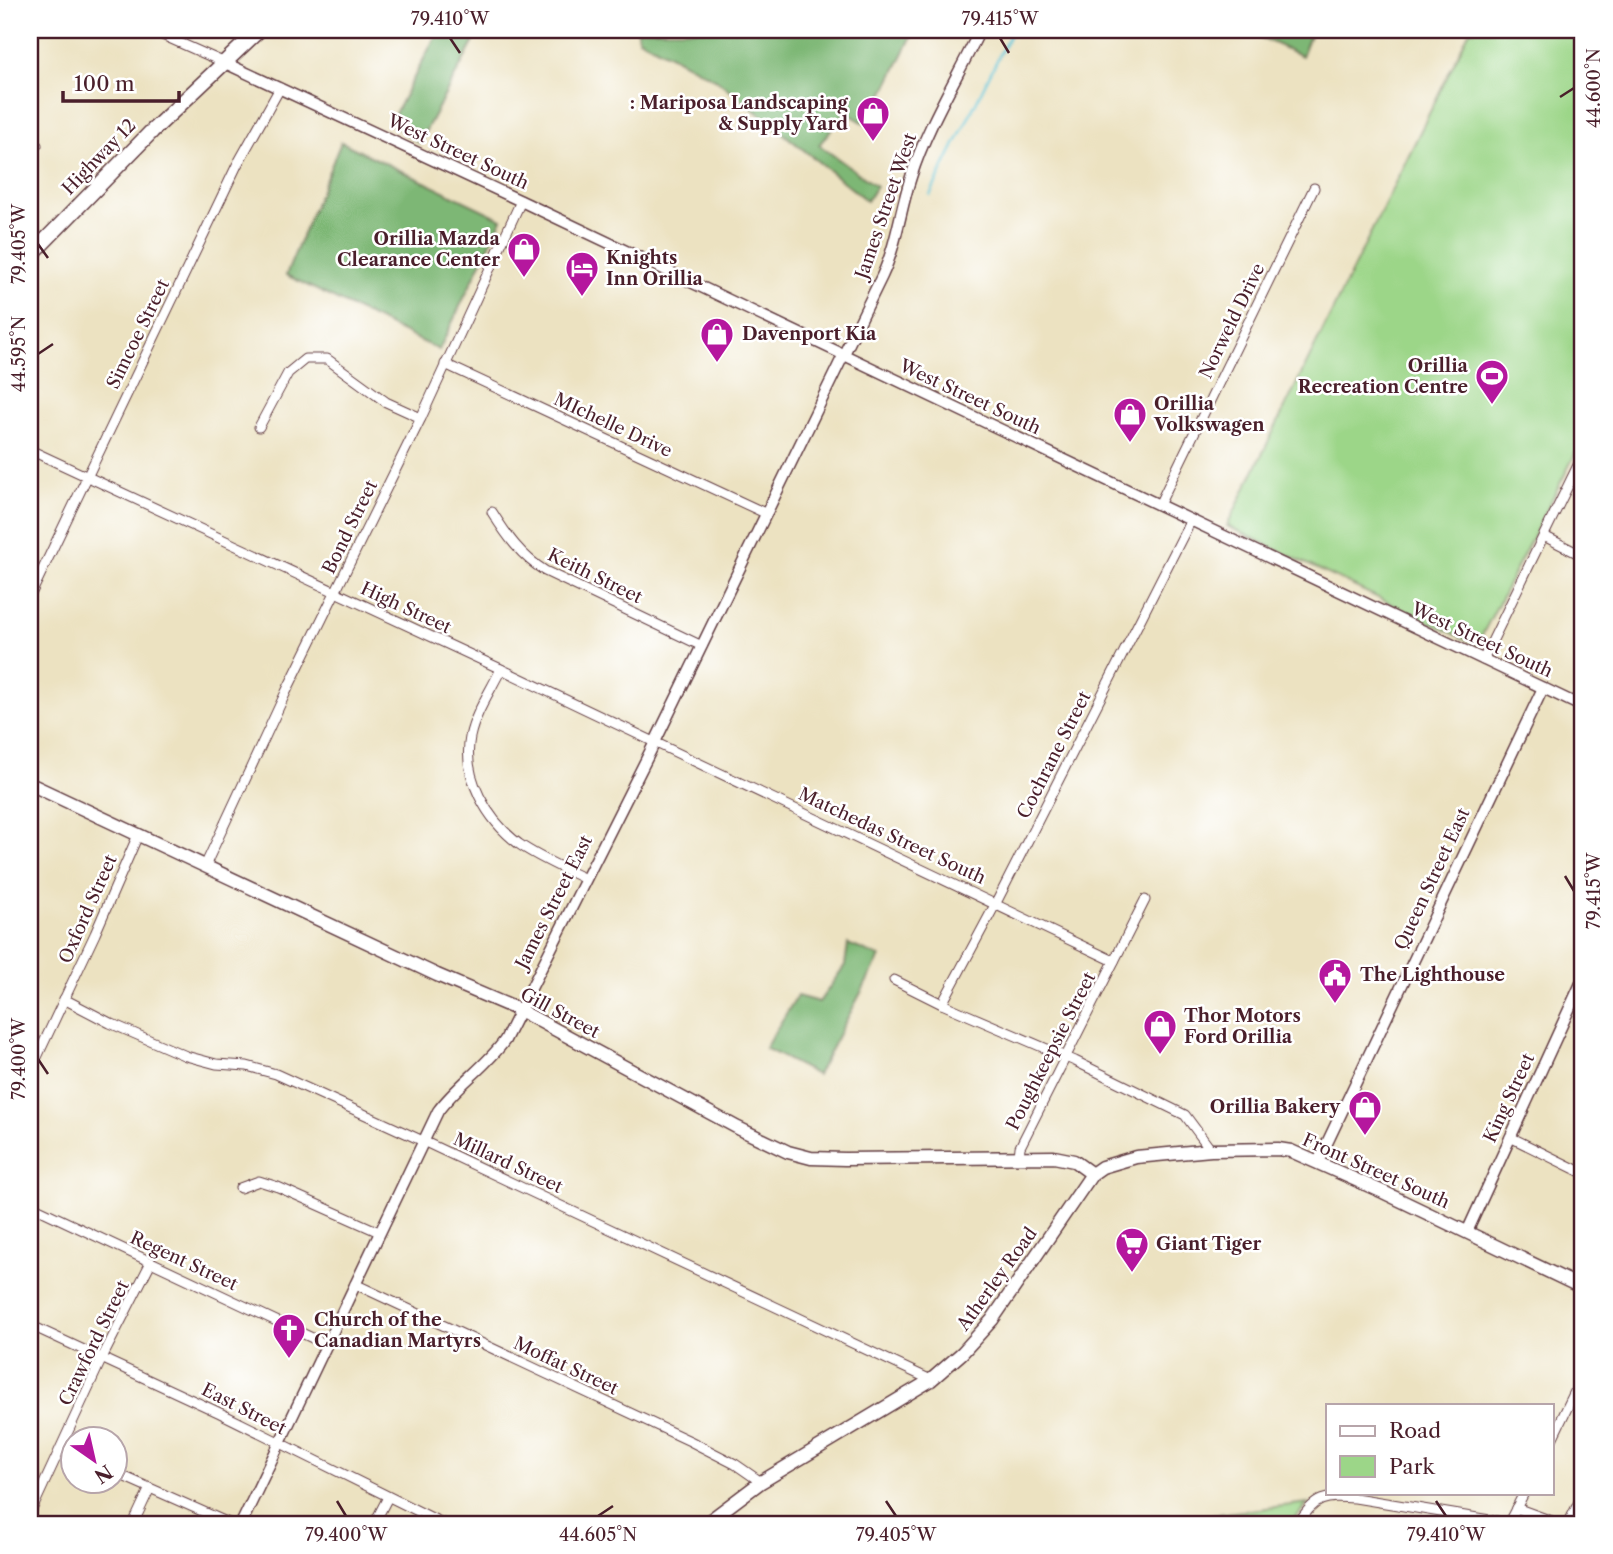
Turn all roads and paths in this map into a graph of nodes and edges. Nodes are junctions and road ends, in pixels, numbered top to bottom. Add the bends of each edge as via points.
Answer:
1 (151, 30) edge
2 (259, 30) edge
3 (980, 30) edge
4 (223, 62) junction
5 (280, 88) junction
6 (1314, 188) dead end
7 (521, 201) junction
8 (30, 256) edge
9 (843, 356) junction
10 (445, 364) junction
11 (421, 418) junction
12 (259, 427) dead end
13 (30, 450) edge
14 (1583, 456) edge
15 (87, 476) junction
16 (1159, 505) junction
17 (492, 512) dead end
18 (767, 514) junction
19 (1191, 520) junction
20 (1544, 536) junction
21 (1583, 556) edge
22 (336, 593) junction
23 (30, 596) edge
24 (702, 646) junction
25 (1483, 660) junction
26 (501, 669) junction
27 (1543, 688) junction
28 (1583, 707) edge
29 (655, 742) junction
30 (30, 784) edge
31 (138, 835) junction
32 (205, 866) junction
33 (585, 879) junction
34 (1144, 900) dead end
35 (996, 903) junction
36 (1114, 961) junction
37 (1583, 979) edge
38 (894, 980) dead end
39 (64, 999) junction
40 (942, 1003) junction
41 (519, 1010) junction
42 (1065, 1057) junction
43 (30, 1072) edge
44 (1510, 1137) junction
45 (424, 1140) junction
46 (1212, 1150) junction
47 (1019, 1157) junction
48 (1318, 1162) junction
49 (1583, 1173) edge
50 (1092, 1174) junction
51 (240, 1188) dead end
52 (30, 1205) edge
53 (1466, 1231) junction
54 (379, 1232) junction
55 (150, 1262) junction
56 (355, 1283) junction
57 (1583, 1288) edge
58 (30, 1325) edge
59 (325, 1344) junction
60 (102, 1358) junction
61 (931, 1380) junction
62 (1582, 1380) edge
63 (72, 1424) edge
64 (1554, 1435) edge
65 (279, 1444) junction
66 (60, 1451) edge
67 (130, 1480) edge
68 (761, 1482) junction
69 (149, 1490) junction
70 (1523, 1494) edge
71 (1583, 1494) edge
72 (388, 1497) junction
73 (1516, 1508) junction
74 (30, 1514) edge
75 (709, 1523) edge
76 (133, 1524) edge
77 (231, 1524) edge
78 (241, 1524) edge
79 (374, 1524) edge
80 (444, 1524) edge
81 (1298, 1524) edge
82 (1508, 1524) edge
83 (1560, 1524) edge
84 (1568, 1524) edge

1 - 4 street, West Street South
2 - 4 highway, Highway 12
3 - 9 street, James Street West via 921,152 890,260
4 - 5 street, West Street South
4 - 8 highway, Highway 12
5 - 7 street, West Street South
5 - 15 street, Simcoe Street via 237,165
6 - 16 street, Norweld Drive
7 - 9 street, West Street South
7 - 10 street, Bond Street
9 - 16 street, West Street South
9 - 18 street, James Street East
10 - 11 street, Bond Street
10 - 18 street, MIchelle Drive
11 - 12 street via 386,401 327,359 305,359 288,373
11 - 22 street, Bond Street
13 - 15 street, High Street
14 - 20 street
15 - 22 street, High Street
15 - 23 street, Simcoe Street
16 - 19 street, West Street South
17 - 24 street, Keith Street via 527,560
18 - 24 street, James Street East
19 - 25 street, West Street South
19 - 35 street, Cochrane Street
20 - 21 street
20 - 25 street
22 - 26 street, High Street
22 - 32 street, Bond Street
24 - 29 street, James Street East
25 - 27 street, West Street South
26 - 29 street, High Street
26 - 33 street via 470,737 468,764 475,790 507,835
27 - 28 street, West Street South
27 - 48 street, Queen Street East
29 - 33 street, James Street East
29 - 35 street, Matchedas Street South
30 - 31 main road, Gill Street
31 - 32 main road, Gill Street
31 - 39 street, Oxford Street
32 - 41 main road, Gill Street
33 - 41 street, James Street East
34 - 36 street, Poughkeepsie Street
35 - 36 street, Matchedas Street South
35 - 40 street, Cochrane Street
36 - 42 street, Poughkeepsie Street
37 - 44 street, King Street
38 - 40 street
39 - 43 street, Oxford Street
39 - 45 street, Millard Street via 186,1056 276,1074
40 - 42 street
41 - 45 street, James Street East via 493,1058 447,1099
41 - 47 main road, Gill Street via 788,1152 845,1159
42 - 46 street via 1185,1115
42 - 47 street, Poughkeepsie Street
44 - 49 street
44 - 53 street, King Street
45 - 54 street, James Street East
45 - 61 street, Millard Street
46 - 48 main road, Front Street South via 1286,1150
46 - 50 main road via 1136,1157
47 - 50 main road, Gill Street via 1070,1160
48 - 53 main road, Front Street South
50 - 61 main road, Atherley Road via 986,1328
51 - 54 street via 259,1181 278,1187
52 - 55 street, Regent Street
53 - 57 main road, Front Street South
54 - 56 street, James Street East
55 - 59 street, Regent Street
55 - 60 street, Crawford Street
56 - 59 street, James Street East
56 - 68 street, Moffat Street via 690,1441
58 - 60 street, East Street
59 - 65 street, James Street East
60 - 63 street, Crawford Street
60 - 65 street, East Street
61 - 68 main road, Atherley Road
62 - 64 street
65 - 72 street, East Street
65 - 78 street, James Street East
66 - 74 street, Crawford Street
67 - 69 street
68 - 75 main road, Atherley Road
69 - 76 street
69 - 77 street
70 - 73 street
71 - 84 street
72 - 79 street
72 - 80 street, East Street
73 - 82 street
73 - 83 street
81 - 82 street via 1314,1503 1332,1497

